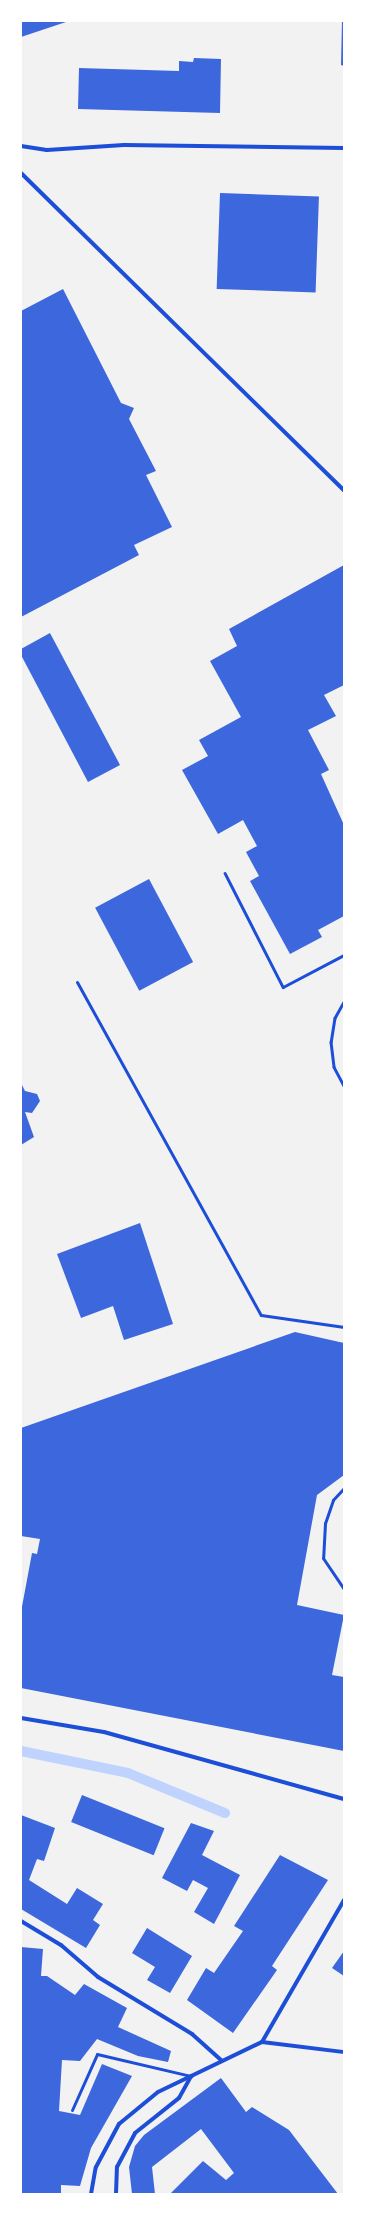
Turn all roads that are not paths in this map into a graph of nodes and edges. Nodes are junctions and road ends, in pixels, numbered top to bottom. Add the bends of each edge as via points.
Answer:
1 (21, 146) edge
2 (344, 148) edge
3 (21, 173) edge
4 (344, 490) edge
5 (77, 982) dead end
6 (344, 1327) edge
7 (344, 1488) edge
8 (344, 1589) edge
9 (21, 1718) edge
10 (344, 1799) edge
11 (344, 1900) edge
12 (21, 1921) edge
13 (262, 2042) junction
14 (344, 2052) edge
15 (221, 2060) junction
16 (191, 2076) junction
17 (72, 2110) dead end
18 (91, 2194) edge
19 (116, 2194) edge

1 - 2 street via 47,150 124,145
3 - 4 street
5 - 6 lane via 261,1315
7 - 8 lane via 333,1500 325,1523 324,1558
9 - 10 street via 104,1732
11 - 13 street
12 - 15 street via 61,1946 98,1977 192,2034
13 - 14 street
13 - 15 street
15 - 16 street
16 - 17 lane via 97,2054
16 - 18 street via 158,2092 119,2124 96,2167
16 - 19 street via 179,2098 135,2133 117,2167

